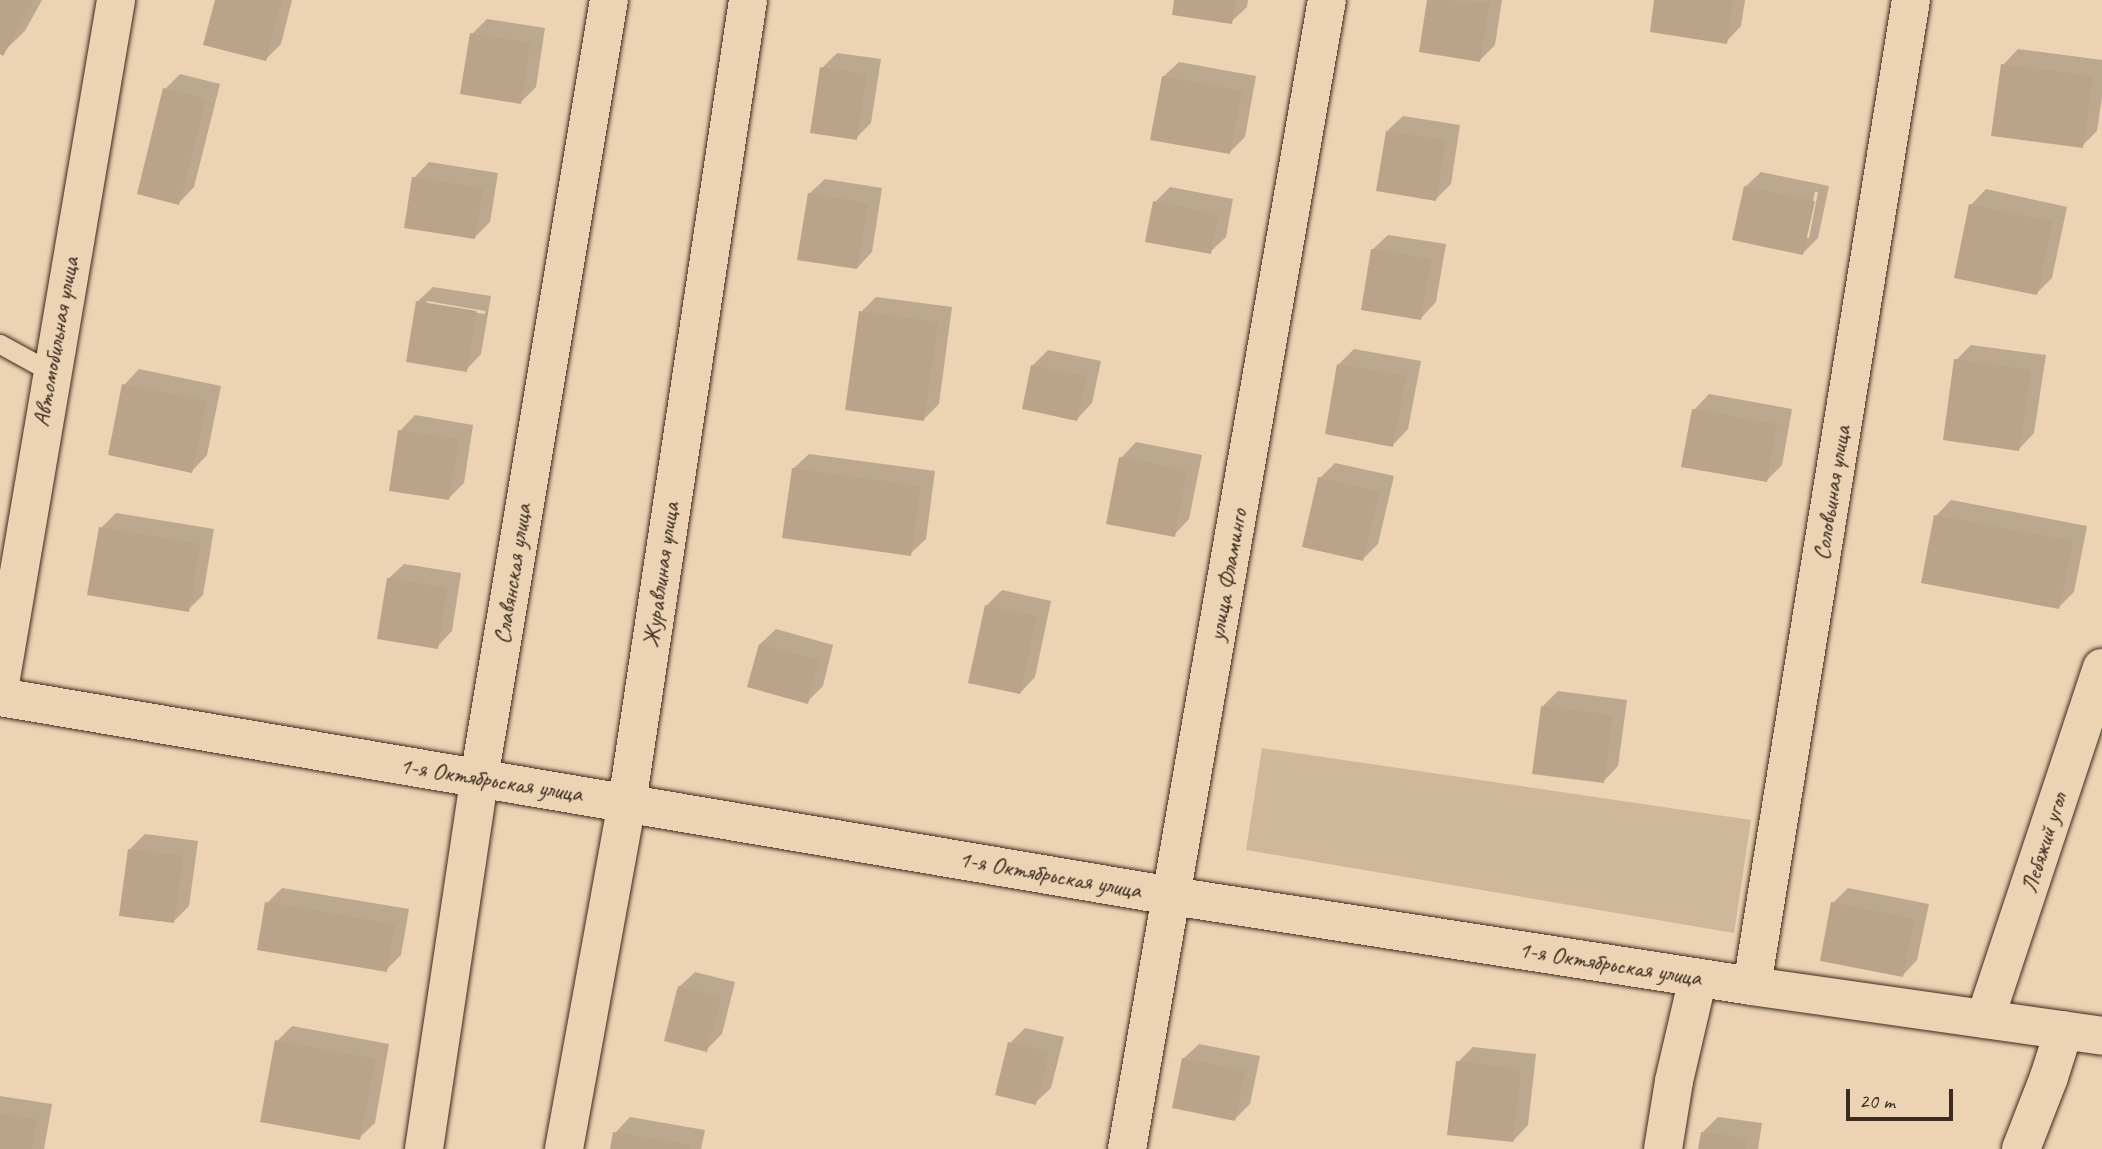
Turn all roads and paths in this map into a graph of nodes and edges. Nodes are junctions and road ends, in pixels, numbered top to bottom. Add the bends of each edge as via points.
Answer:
1 (116, 0) edge
2 (609, 0) edge
3 (748, 0) edge
4 (1327, 0) edge
5 (1912, 0) edge
6 (0, 344) edge
7 (51, 372) junction
8 (2102, 668) edge
9 (0, 684) edge
10 (0, 697) edge
11 (479, 779) junction
12 (628, 803) junction
13 (1172, 896) junction
14 (1698, 978) junction
15 (1752, 986) junction
16 (1986, 1019) junction
17 (2064, 1030) junction
18 (2102, 1036) edge
19 (424, 1149) edge
20 (564, 1149) edge
21 (1127, 1149) edge
22 (1663, 1149) edge
23 (2021, 1149) edge

1 - 7 street, Автомобильная улица
2 - 11 street, Славянская улица
3 - 12 street, Журавлиная улица
4 - 13 street, улица Фламинго
5 - 15 street, Соловьиная улица
6 - 7 lane
7 - 9 street, Автомобильная улица
8 - 16 street, Лебяжий угол
10 - 11 street, 1-я Октябрьская улица
11 - 12 street, 1-я Октябрьская улица
11 - 19 street, Славянская улица
12 - 13 street, 1-я Октябрьская улица
12 - 20 street, Журавлиная улица
13 - 14 street, 1-я Октябрьская улица
13 - 21 street, улица Фламинго
14 - 15 street, 1-я Октябрьская улица
14 - 22 street
15 - 16 street, 1-я Октябрьская улица
16 - 17 street, 1-я Октябрьская улица
17 - 18 street, 1-я Октябрьская улица
17 - 23 street

